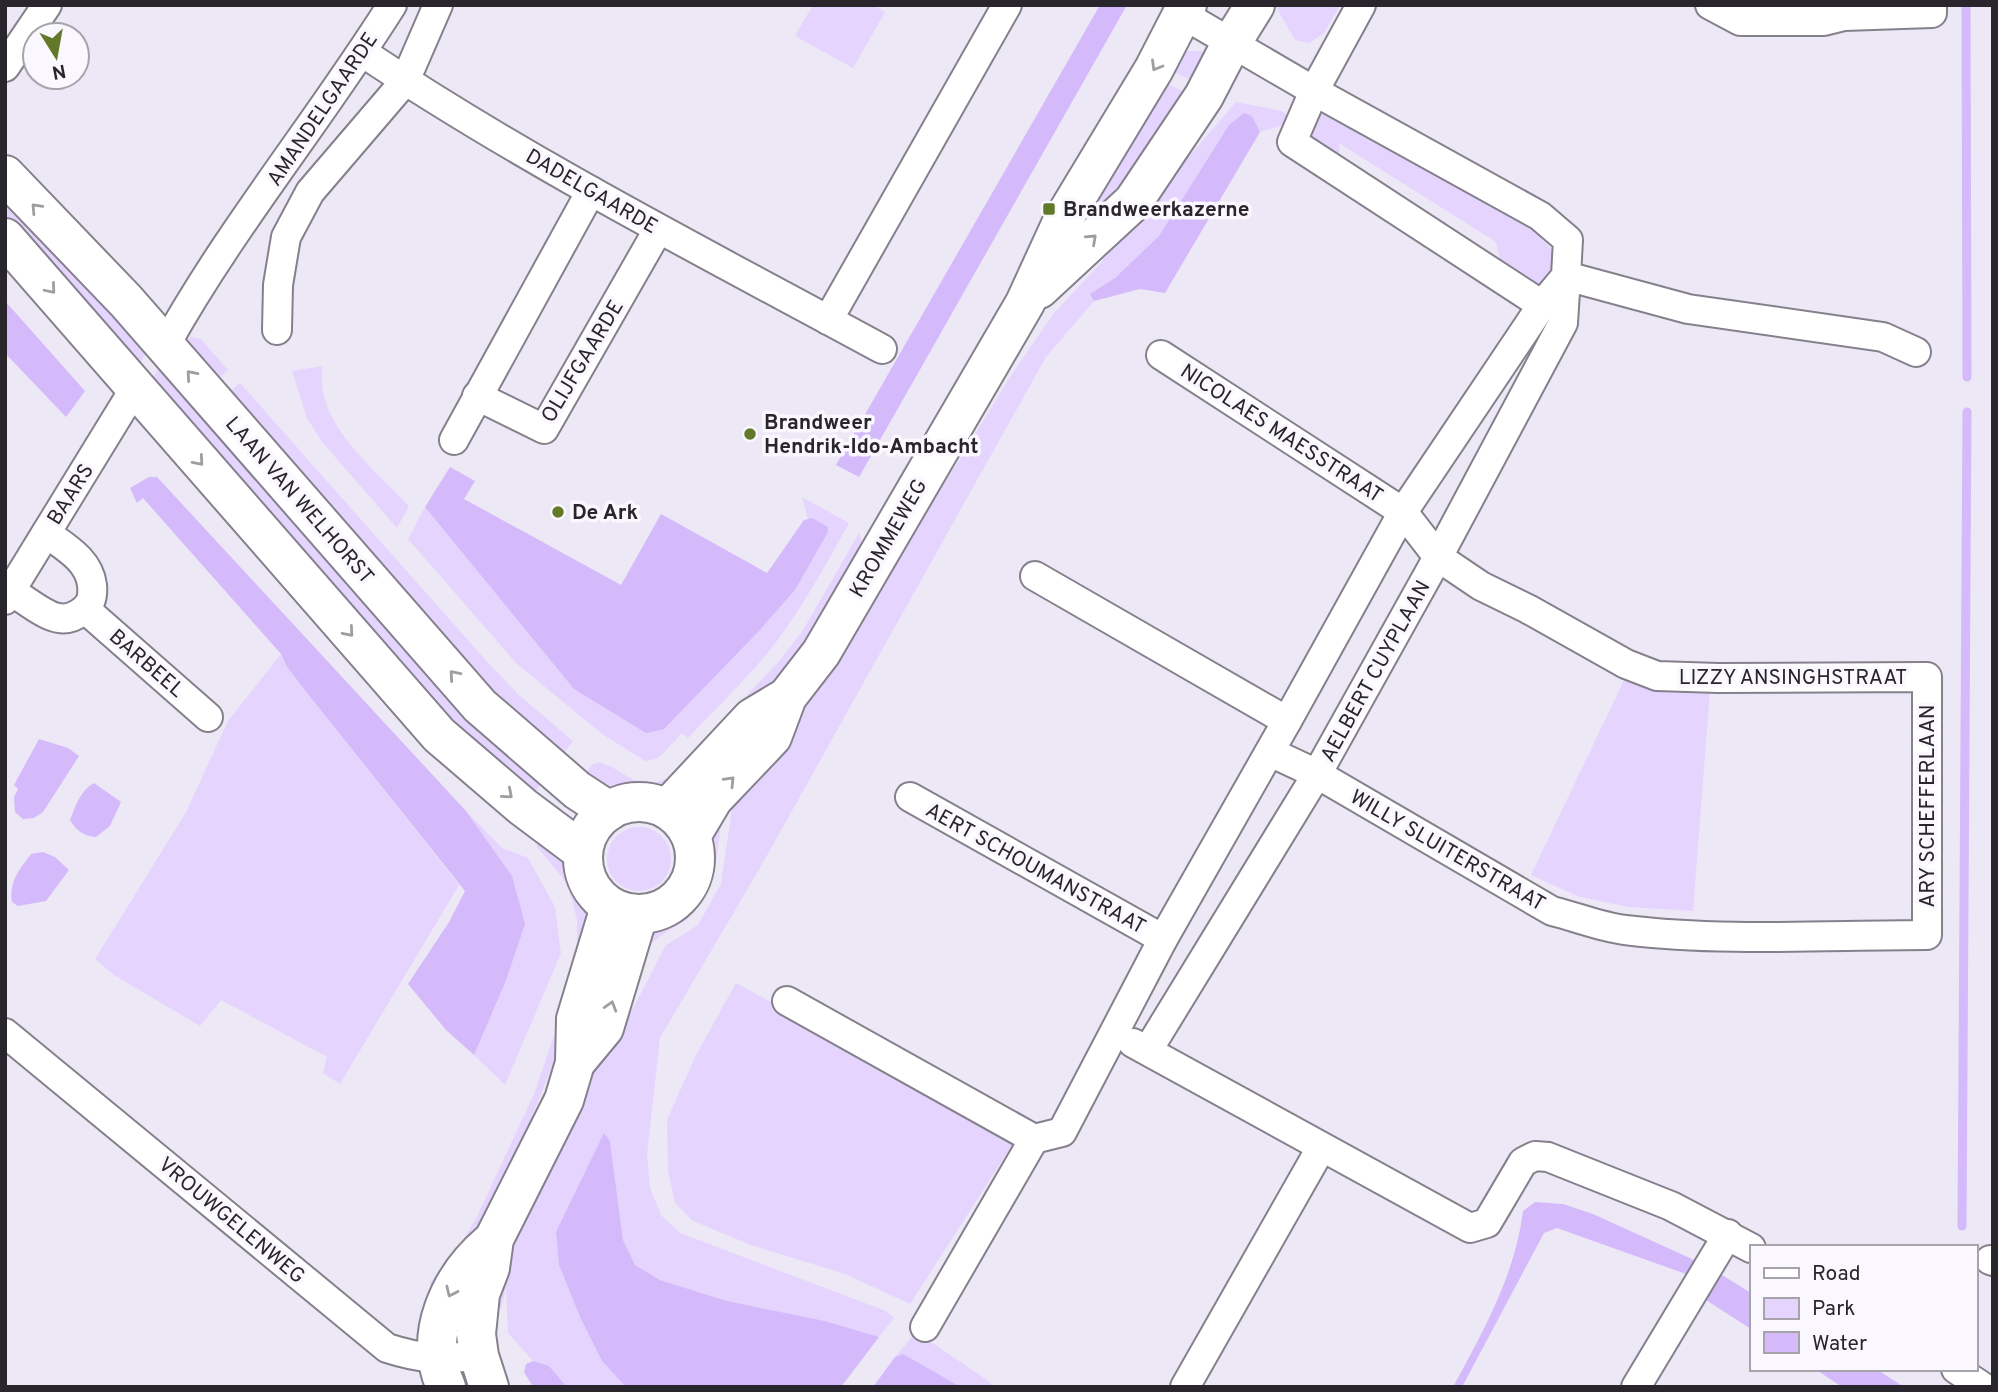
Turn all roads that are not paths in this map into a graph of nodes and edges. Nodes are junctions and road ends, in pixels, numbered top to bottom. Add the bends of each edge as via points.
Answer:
1 (47, 5) edge
2 (392, 5) edge
3 (438, 5) edge
4 (1007, 5) edge
5 (1255, 5) edge
6 (1361, 5) edge
7 (1710, 5) edge
8 (1184, 9) edge
9 (1932, 9) edge
10 (1232, 42) junction
11 (362, 52) junction
12 (5, 67) edge
13 (405, 81) junction
14 (1314, 90) junction
15 (5, 175) edge
16 (591, 191) junction
17 (250, 213) junction
18 (658, 230) junction
19 (286, 237) junction
20 (5, 238) edge
21 (1566, 276) junction
22 (1025, 303) junction
23 (1542, 305) junction
24 (828, 320) junction
25 (277, 330) dead end
26 (165, 346) junction
27 (882, 349) dead end
28 (1916, 352) dead end
29 (1161, 355) dead end
30 (135, 388) junction
31 (477, 396) junction
32 (454, 440) dead end
33 (1403, 512) junction
34 (46, 533) junction
35 (1438, 556) junction
36 (1035, 576) dead end
37 (8, 595) edge
38 (85, 609) junction
39 (1927, 677) joint
40 (208, 717) dead end
41 (1287, 722) junction
42 (1270, 752) junction
43 (1317, 774) junction
44 (910, 797) dead end
45 (609, 811) junction
46 (679, 823) junction
47 (583, 852) junction
48 (624, 911) junction
49 (1927, 935) joint
50 (1163, 939) junction
51 (786, 1001) dead end
52 (5, 1033) edge
53 (1115, 1033) junction
54 (1148, 1050) junction
55 (1034, 1139) junction
56 (1321, 1148) junction
57 (494, 1239) junction
58 (1740, 1241) edge
59 (925, 1327) dead end
60 (484, 1371) edge
61 (1959, 1371) edge
62 (442, 1373) edge
63 (1646, 1383) edge
64 (1185, 1387) edge
65 (1983, 1387) edge

1 - 12 street
2 - 11 street, AMANDELGAARDE
3 - 13 street, AMANDELGAARDE
4 - 24 street
5 - 10 main road, KROMMEWEG
6 - 14 street
7 - 9 street via 1740,21 1824,21
8 - 10 street, AELBERT CUYPLAAN
8 -> 22 main road, KROMMEWEG via 1154,69 1064,218
10 - 14 street, AELBERT CUYPLAAN
22 -> 10 main road, KROMMEWEG via 1133,202 1204,96
11 - 13 street, DADELGAARDE
11 - 17 street, AMANDELGAARDE
13 - 16 street, DADELGAARDE
13 - 19 street, AMANDELGAARDE via 310,192
14 - 21 street, AELBERT CUYPLAAN via 1540,216 1568,240
14 - 23 street via 1292,142
26 -> 15 main road, LAAN VAN WELHORST
16 - 18 street, DADELGAARDE
16 - 31 street
17 - 19 street
17 - 26 street, AMANDELGAARDE
18 - 24 street, DADELGAARDE
18 - 31 street, OLIJFGAARDE via 544,429
19 - 25 street, AMANDELGAARDE
20 -> 30 main road
21 - 23 street
21 - 28 street via 1688,309 1884,337
21 - 35 street, AELBERT CUYPLAAN via 1563,323
22 - 46 main road, KROMMEWEG via 821,653 787,696 772,737 713,799
23 - 33 street
24 - 27 street, DADELGAARDE
45 -> 26 main road, LAAN VAN WELHORST via 577,790 480,706
29 - 33 street, NICOLAES MAESSTRAAT
30 - 34 street, BAARS
30 -> 47 main road via 439,735
31 - 32 street
33 - 35 street, NICOLAES MAESSTRAAT
33 - 41 street
34 - 37 street, BAARS
34 - 38 street via 86,567 93,597
35 - 39 street, LIZZY ANSINGHSTRAAT via 1481,586 1657,676
35 - 43 street, AELBERT CUYPLAAN
36 - 41 street
37 - 38 street via 56,618 70,618
38 - 40 street, BARBEEL
39 - 49 street, ARY SCHEFFERLAAN
41 - 42 street
42 - 43 street, WILLY SLUITERSTRAAT
42 - 50 street
43 - 49 street, WILLY SLUITERSTRAAT via 1552,911 1623,929 1700,935
43 - 54 street, AELBERT CUYPLAAN
44 - 50 street, AERT SCHOUMANSTRAAT
45 - 46 main road via 628,803 648,803
45 - 47 main road via 592,828
46 - 48 main road via 695,852 695,869 684,892 665,908
47 - 48 main road via 583,868 598,897
48 - 57 main road via 604,1028 575,1063 564,1100
50 - 53 street
51 - 55 street
52 - 62 street, VROUWGELENWEG via 387,1348
53 - 54 street
53 - 55 street via 1062,1132
54 - 56 street
55 - 59 street
56 - 58 street via 1471,1228 1487,1223 1524,1162 1535,1156 1548,1157 1671,1206
56 - 64 street
57 - 60 main road via 477,1317
57 -> 62 main road via 472,1258 444,1306 438,1330
58 - 63 street
60 - 62 street, VROUWGELENWEG
61 - 65 street

